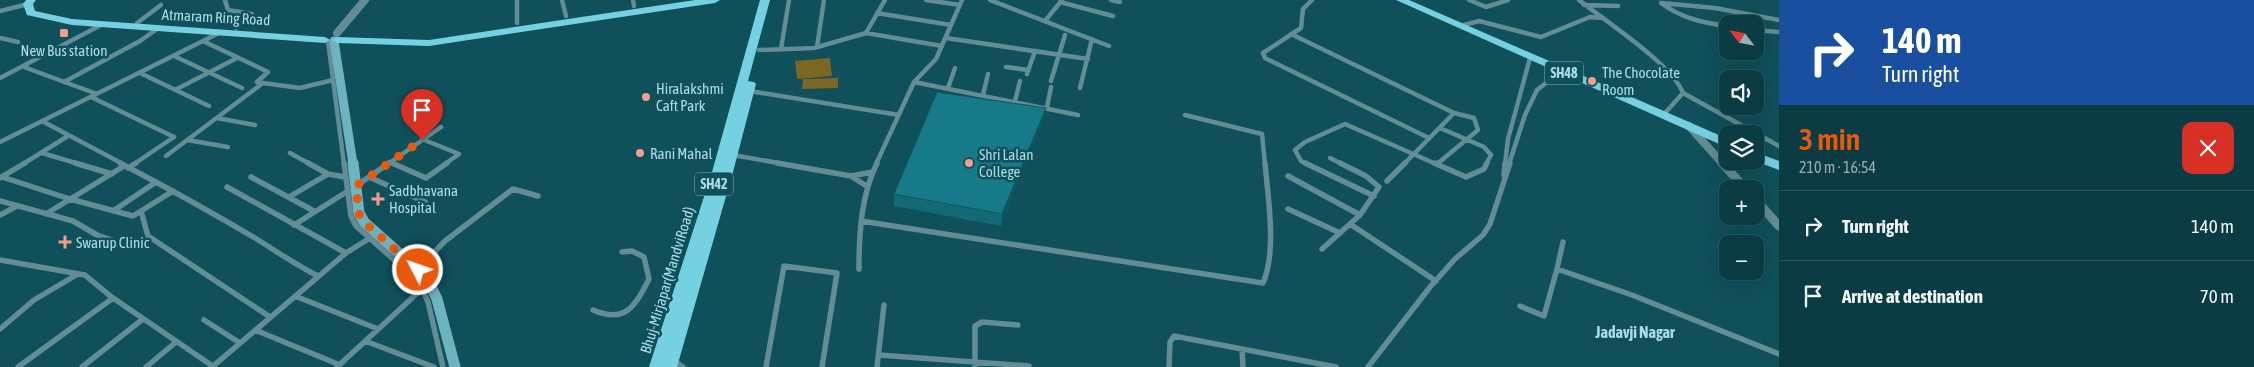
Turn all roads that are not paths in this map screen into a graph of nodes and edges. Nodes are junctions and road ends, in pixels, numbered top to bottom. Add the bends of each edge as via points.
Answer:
1 (40, 0) edge
2 (225, 0) edge
3 (365, 0) edge
4 (517, 0) edge
5 (562, 0) edge
6 (674, 0) edge
7 (715, 0) edge
8 (765, 0) edge
9 (772, 0) edge
10 (789, 0) edge
11 (824, 0) edge
12 (885, 0) edge
13 (926, 0) edge
14 (990, 0) edge
15 (1111, 0) edge
16 (1312, 0) edge
17 (1400, 0) edge
18 (1409, 0) edge
19 (1469, 0) edge
20 (1508, 0) edge
21 (1579, 0) edge
22 (1061, 1) edge
23 (30, 2) edge
24 (961, 2) edge
25 (1120, 2) dead end
26 (633, 3) edge
27 (162, 5) dead end
28 (1584, 5) junction
29 (1618, 6) dead end
30 (0, 11) edge
31 (877, 13) junction
32 (1752, 15) edge
33 (566, 16) junction
34 (1113, 16) dead end
35 (1764, 17) edge
36 (1603, 18) junction
37 (1779, 20) edge
38 (1045, 21) junction
39 (137, 23) junction
40 (517, 23) junction
41 (1719, 24) edge
42 (101, 25) junction
43 (951, 25) junction
44 (1464, 25) junction
45 (236, 28) junction
46 (157, 29) junction
47 (1764, 31) edge
48 (220, 32) junction
49 (1779, 32) edge
50 (866, 34) junction
51 (1291, 34) junction
52 (1065, 35) dead end
53 (0, 38) edge
54 (333, 38) junction
55 (946, 38) junction
56 (1092, 39) junction
57 (203, 41) junction
58 (18, 42) dead end
59 (942, 46) junction
60 (1109, 46) dead end
61 (817, 47) junction
62 (780, 49) junction
63 (759, 50) junction
64 (1035, 51) junction
65 (1058, 55) junction
66 (174, 56) junction
67 (237, 58) junction
68 (1530, 58) junction
69 (1088, 59) junction
70 (24, 67) junction
71 (955, 68) dead end
72 (1006, 68) dead end
73 (1562, 71) junction
74 (209, 72) junction
75 (140, 73) junction
76 (988, 74) dead end
77 (0, 78) edge
78 (333, 80) junction
79 (1020, 81) dead end
80 (1050, 81) dead end
81 (64, 82) junction
82 (257, 82) dead end
83 (914, 82) junction
84 (1051, 87) dead end
85 (242, 88) dead end
86 (948, 88) junction
87 (1080, 88) dead end
88 (175, 90) junction
89 (748, 91) junction
90 (1683, 93) junction
91 (97, 94) junction
92 (983, 96) junction
93 (91, 97) junction
94 (1015, 101) junction
95 (209, 106) dead end
96 (1047, 108) junction
97 (1454, 113) junction
98 (1665, 113) junction
99 (1078, 115) dead end
100 (1185, 115) dead end
101 (898, 116) junction
102 (217, 118) junction
103 (42, 121) junction
104 (255, 125) dead end
105 (1688, 125) junction
106 (441, 127) dead end
107 (1440, 128) junction
108 (68, 136) junction
109 (1719, 137) edge
110 (1429, 138) junction
111 (1468, 139) junction
112 (187, 140) junction
113 (422, 140) junction
114 (1719, 140) edge
115 (0, 142) edge
116 (1779, 146) edge
117 (228, 147) dead end
118 (42, 153) junction
119 (290, 153) dead end
120 (1413, 153) junction
121 (732, 155) junction
122 (166, 156) dead end
123 (1764, 156) edge
124 (1330, 158) dead end
125 (1764, 160) edge
126 (390, 162) junction
127 (1779, 162) edge
128 (1437, 164) junction
129 (1779, 166) edge
130 (126, 167) junction
131 (872, 172) junction
132 (112, 174) junction
133 (328, 174) junction
134 (851, 176) junction
135 (1288, 176) dead end
136 (251, 177) dead end
137 (345, 177) junction
138 (369, 177) junction
139 (1, 178) edge
140 (1738, 180) edge
141 (1386, 181) dead end
142 (156, 182) junction
143 (227, 187) dead end
144 (868, 187) junction
145 (352, 189) junction
146 (1502, 190) junction
147 (173, 191) junction
148 (538, 196) dead end
149 (1374, 196) junction
150 (289, 197) junction
151 (0, 200) edge
152 (70, 200) junction
153 (424, 202) dead end
154 (17, 206) junction
155 (1288, 208) dead end
156 (1764, 209) edge
157 (113, 211) junction
158 (141, 211) junction
159 (314, 211) junction
160 (46, 214) junction
161 (0, 215) edge
162 (1360, 215) junction
163 (861, 221) junction
164 (1350, 224) junction
165 (294, 225) junction
166 (1779, 226) edge
167 (1340, 233) junction
168 (370, 238) junction
169 (112, 240) dead end
170 (1563, 242) dead end
171 (1322, 249) dead end
172 (622, 252) dead end
173 (346, 253) junction
174 (0, 260) edge
175 (859, 269) dead end
176 (1557, 269) junction
177 (418, 270) junction
178 (78, 274) junction
179 (318, 276) junction
180 (1436, 281) junction
181 (423, 288) junction
182 (295, 296) junction
183 (113, 298) junction
184 (884, 305) dead end
185 (1520, 306) dead end
186 (592, 310) dead end
187 (270, 317) junction
188 (143, 320) junction
189 (204, 320) dead end
190 (1018, 325) dead end
191 (0, 329) edge
192 (378, 329) junction
193 (255, 330) junction
194 (365, 341) junction
195 (176, 342) junction
196 (240, 343) junction
197 (1242, 349) junction
198 (1779, 354) edge
199 (879, 355) junction
200 (670, 363) edge
201 (975, 364) edge
202 (1313, 364) edge
203 (338, 366) edge
204 (1029, 366) dead end
205 (18, 367) edge
206 (82, 367) edge
207 (146, 367) edge
208 (212, 367) edge
209 (434, 367) edge
210 (444, 367) edge
211 (455, 367) edge
212 (657, 367) edge
213 (683, 367) edge
214 (766, 367) edge
215 (822, 367) edge
216 (877, 367) edge
217 (1170, 367) edge
218 (1243, 367) edge
219 (1336, 367) edge
220 (1368, 367) edge

1 - 39 main road, Atmaram Ring Road via 41,9 55,14
2 - 45 street via 228,10 252,14
3 - 54 street
4 - 40 street
5 - 33 street
6 - 26 main road, Atmaram Ring Road
7 - 54 main road, Atmaram Ring Road via 429,42
8 - 212 main road, Bhuj-Mirjapar(MandviRoad) / SH42 via 718,172
9 - 63 main road, Bhuj-Mirjapar(MandviRoad) / SH42
10 - 62 street
11 - 61 street
12 - 31 street
13 - 24 street
14 - 38 street
15 - 25 street
16 - 51 street via 1303,9 1301,28
17 - 68 main road, SH48
18 - 44 main road, SH48
19 - 20 street via 1486,7
21 - 28 street
22 - 34 street
22 - 38 street
23 - 30 street
23 - 42 main road, Atmaram Ring Road via 32,13 47,18
24 - 43 street
26 - 33 main road, Atmaram Ring Road
27 - 39 street
28 - 29 street
28 - 36 street
31 - 43 street
31 - 50 street
32 - 41 street via 1661,3 1687,19
33 - 40 main road, Atmaram Ring Road
35 - 37 street
36 - 44 street via 1590,17 1541,37 1479,21
36 - 90 street via 1656,60 1680,85
38 - 56 street
39 - 45 main road, Atmaram Ring Road
40 - 54 main road, Atmaram Ring Road via 431,36
42 - 46 main road, Atmaram Ring Road
42 - 70 street
43 - 55 street
44 - 73 main road, SH48
45 - 54 main road, Atmaram Ring Road
46 - 48 main road, Atmaram Ring Road
46 - 81 street
47 - 49 street
48 - 54 main road, Atmaram Ring Road
48 - 57 street
50 - 59 street
50 - 61 street via 856,34
51 - 97 street
51 - 110 street via 1263,53 1266,58
52 - 65 street
53 - 58 street
54 - 78 street
54 - 145 main road via 345,103
55 - 59 street
55 - 64 street
56 - 60 street
56 - 69 street
57 - 66 street
57 - 67 street
59 - 83 street via 936,59
61 - 62 street
62 - 63 street
63 - 89 main road, Bhuj-Mirjapar(MandviRoad) / SH42
64 - 65 street
64 - 72 street via 1027,72
65 - 69 street
65 - 80 street
66 - 74 street
66 - 75 street
67 - 74 street
67 - 82 street via 268,72
68 - 73 main road, SH48
68 - 146 street via 1508,139
69 - 87 street
70 - 77 street
70 - 81 street
71 - 86 street
73 - 98 main road, SH48
73 - 105 main road, SH48
73 - 146 street via 1537,90 1525,115
74 - 85 street
74 - 88 street
75 - 88 street
75 - 91 street
76 - 92 street
78 - 102 street via 300,88 263,83
78 - 137 street
79 - 94 street
81 - 91 street
83 - 86 street
83 - 101 street
84 - 96 street
86 - 92 street
88 - 95 street
89 - 101 street
89 - 121 main road, Bhuj-Mirjapar(MandviRoad) / SH42
90 - 98 street
90 - 116 street
91 - 93 street
92 - 94 street
93 - 103 street
93 - 130 street via 174,137
94 - 96 street
96 - 99 street
97 - 107 street
97 - 111 street via 1474,118 1478,130
98 - 105 main road, SH48
100 - 163 street via 1262,134 1270,256 1266,280 1262,283
101 - 131 street
102 - 104 street
102 - 112 street
103 - 108 street
103 - 115 street
105 - 109 main road, SH48
105 - 114 main road, SH48
105 - 140 street
106 - 113 street
107 - 110 street
107 - 111 street
108 - 118 street
108 - 130 street
110 - 120 street
111 - 128 street
111 - 128 street via 1491,154 1484,169 1466,177
112 - 117 street
112 - 122 street
113 - 126 street
113 - 126 street via 459,154 426,178
118 - 132 street
118 - 139 street
119 - 133 street
120 - 128 street
120 - 141 street
120 - 149 street via 1345,124 1295,150 1302,160
121 - 134 street
121 - 200 main road, Bhuj-Mirjapar(MandviRoad) / SH42
123 - 127 main road
124 - 149 street via 1366,176 1380,188
125 - 129 main road
126 - 138 street
130 - 132 street
130 - 142 street
131 - 134 street
131 - 144 street
132 - 152 street
133 - 137 street
133 - 150 street
134 - 144 street
135 - 162 street
136 - 150 street
137 - 145 street
138 - 145 street
138 - 153 street
139 - 152 street
142 - 147 street
142 - 157 street
143 - 165 street
144 - 163 street
145 - 159 street
145 - 168 street via 351,216 356,226
145 - 177 main road via 364,222
146 - 180 street via 1483,235
147 - 158 street
147 - 179 street
148 - 177 street via 513,189 446,241
149 - 162 street
150 - 159 street
151 - 154 street
152 - 157 street
152 - 160 street
154 - 160 street
154 - 161 street
155 - 167 street
156 - 166 street
157 - 158 street via 133,216
158 - 187 street via 148,236
159 - 165 street
160 - 169 street via 74,221 92,234
162 - 164 street
163 - 175 street
164 - 167 street
164 - 180 street
165 - 173 street
167 - 171 street
168 - 173 street
168 - 181 street
170 - 176 street
172 - 186 street via 632,251 644,257 649,279 635,305 621,315 606,317
173 - 179 street
174 - 178 street
176 - 185 street via 1544,316
176 - 198 street via 1632,295
177 - 211 main road via 436,294
178 - 183 street via 85,275
178 - 191 street via 34,300
179 - 182 street
180 - 220 street
181 - 192 street
181 - 210 street
182 - 187 street
182 - 192 street
183 - 188 street
183 - 205 street
184 - 199 street
187 - 193 street
188 - 195 street
188 - 206 street
189 - 196 street
190 - 201 street via 977,323
192 - 194 street
193 - 196 street
193 - 203 street
194 - 203 street
194 - 209 street
195 - 207 street
195 - 208 street
196 - 208 street
197 - 202 street
197 - 217 street via 1174,336 1170,342
197 - 218 street
199 - 201 street
199 - 216 street
200 - 213 street
201 - 204 street
202 - 219 street
214 - 215 street via 784,266 837,273

